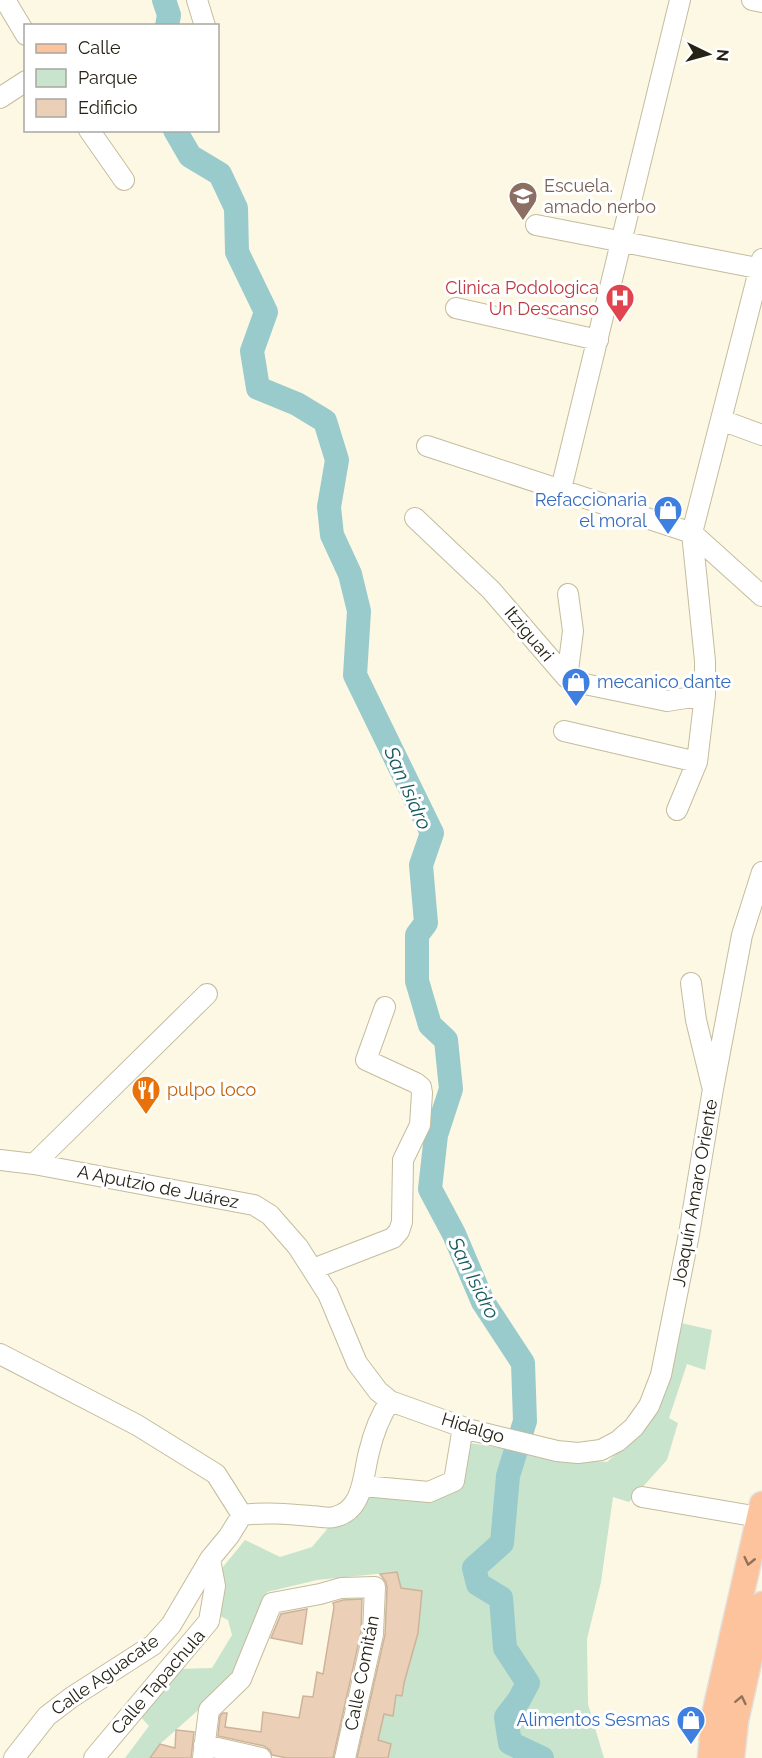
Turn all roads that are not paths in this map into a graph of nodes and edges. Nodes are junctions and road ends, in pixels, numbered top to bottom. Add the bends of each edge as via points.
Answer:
1 (5, 0) edge
2 (197, 0) edge
3 (680, 0) edge
4 (752, 0) edge
5 (762, 2) edge
6 (204, 24) edge
7 (24, 32) edge
8 (24, 82) edge
9 (0, 98) edge
10 (90, 132) edge
11 (124, 180) dead end
12 (536, 225) dead end
13 (621, 243) junction
14 (761, 265) edge
15 (456, 308) dead end
16 (598, 340) junction
17 (721, 420) junction
18 (762, 435) edge
19 (427, 446) dead end
20 (561, 489) junction
21 (415, 518) dead end
22 (692, 533) junction
23 (568, 594) dead end
24 (762, 596) edge
25 (567, 678) junction
26 (705, 695) junction
27 (564, 731) dead end
28 (697, 762) junction
29 (677, 810) dead end
30 (762, 872) edge
31 (691, 983) dead end
32 (207, 994) dead end
33 (385, 1007) dead end
34 (713, 1089) junction
35 (0, 1160) edge
36 (34, 1164) junction
37 (313, 1269) junction
38 (0, 1354) edge
39 (390, 1401) junction
40 (467, 1429) junction
41 (557, 1451) joint
42 (363, 1486) junction
43 (642, 1497) dead end
44 (761, 1511) edge
45 (242, 1515) junction
46 (210, 1559) junction
47 (762, 1604) edge
48 (204, 1752) edge
49 (14, 1758) edge
50 (94, 1758) edge
51 (261, 1758) edge
52 (345, 1758) edge
53 (710, 1758) edge
54 (732, 1758) edge

1 - 7 street
2 - 6 street
3 - 13 street
4 - 5 street
8 - 9 street
10 - 11 street
12 - 13 street
13 - 14 street
13 - 16 street
14 - 17 street
15 - 16 street
16 - 20 street
17 - 18 street
17 - 22 street
19 - 20 street
20 - 22 street
21 - 25 street, Itziguari via 491,590
22 - 24 street
22 - 26 street
23 - 25 street via 573,632
25 - 26 street, Itziguari via 668,701
26 - 28 street
27 - 28 street
28 - 29 street
30 - 34 street, Joaquín Amaro Oriente via 742,935
31 - 34 street
32 - 36 street
33 - 37 street via 366,1060 416,1083 422,1094 420,1125 403,1160 402,1222 393,1238
34 - 41 street, Joaquín Amaro Oriente via 666,1352 649,1406 618,1442 601,1450
35 - 36 street, A Aputzio de Juárez
36 - 37 street, A Aputzio de Juárez via 254,1205 283,1228
37 - 39 street, A Aputzio de Juárez via 357,1363
38 - 45 street via 137,1425 216,1474
39 - 40 street, Hidalgo
39 - 42 street via 369,1452
40 - 41 street, Hidalgo
40 - 42 street via 454,1481 429,1492
42 - 45 street via 349,1509 334,1517
43 - 44 street
44 -> 53 main road via 714,1714
45 - 46 street
46 - 49 street, Calle Aguacate via 171,1625 153,1645 47,1716
46 - 50 street, Calle Tapachula via 215,1586 209,1621
54 -> 47 main road via 736,1721
48 - 51 street
48 - 52 street, Calle Comitán via 209,1710 241,1679 272,1603 341,1588 375,1587 372,1634

